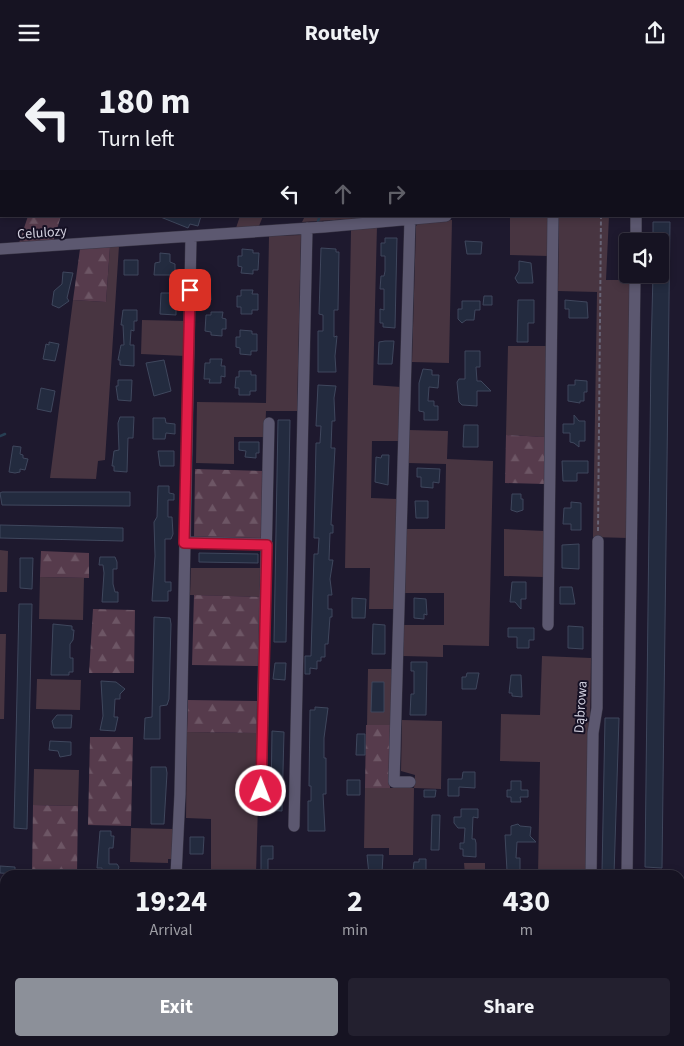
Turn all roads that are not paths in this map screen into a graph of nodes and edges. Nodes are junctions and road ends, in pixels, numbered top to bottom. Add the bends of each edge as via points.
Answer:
1 (434, 217) edge
2 (553, 217) edge
3 (636, 217) edge
4 (410, 219) junction
5 (310, 228) junction
6 (636, 233) edge
7 (191, 237) junction
8 (0, 249) edge
9 (635, 283) edge
10 (269, 423) dead end
11 (598, 541) road end
12 (184, 543) junction
13 (267, 545) junction
14 (548, 625) dead end
15 (410, 782) dead end
16 (261, 791) dead end
17 (294, 826) dead end
18 (176, 870) edge
19 (591, 870) edge
20 (626, 870) edge

1 - 4 street, Celulozy
2 - 14 street
3 - 6 street
4 - 5 street, Celulozy
4 - 15 street via 394,782
5 - 7 street, Celulozy
5 - 17 street
7 - 8 street, Celulozy
7 - 12 street
9 - 20 street
10 - 13 street
11 - 19 street, Dąbrowa
12 - 13 street
12 - 18 street
13 - 16 street

